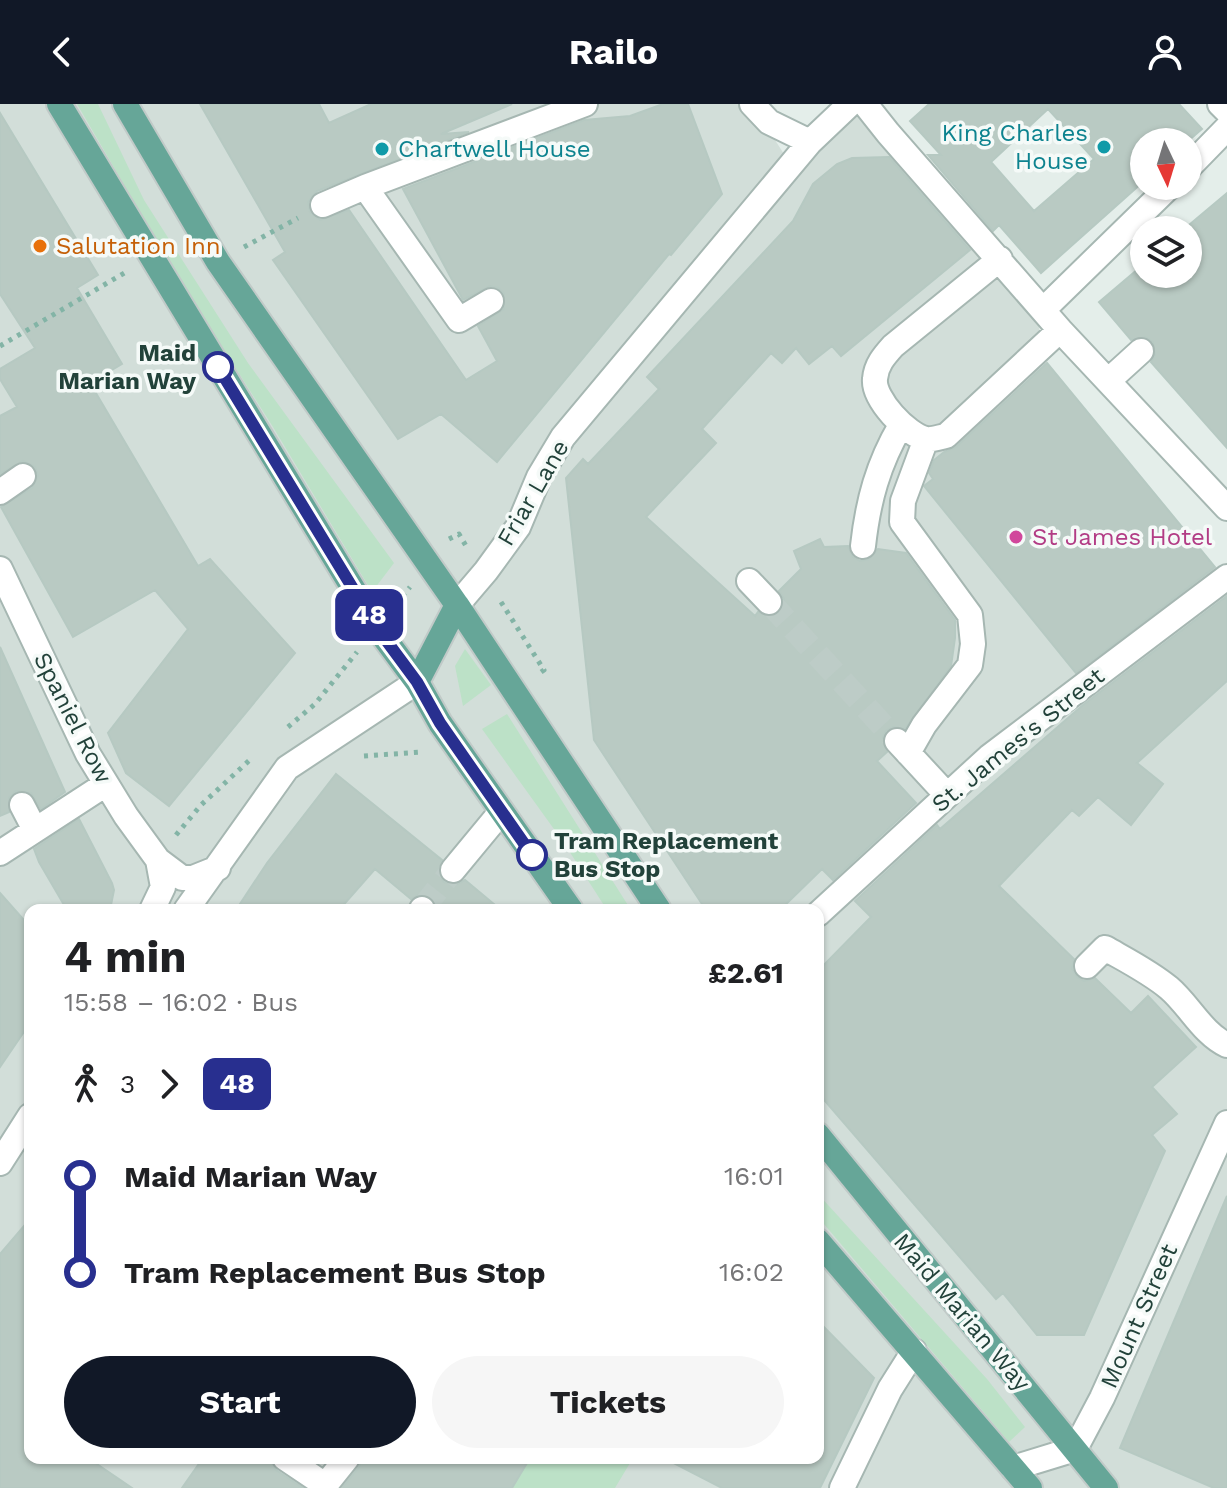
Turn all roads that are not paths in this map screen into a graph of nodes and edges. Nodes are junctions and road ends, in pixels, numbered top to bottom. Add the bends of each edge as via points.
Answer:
1 (59, 104) edge
2 (125, 104) edge
3 (585, 104) edge
4 (752, 104) edge
5 (850, 104) edge
6 (865, 104) edge
7 (1220, 104) edge
8 (1227, 111) edge
9 (1227, 128) edge
10 (810, 142) junction
11 (1202, 154) edge
12 (365, 187) junction
13 (323, 205) dead end
14 (388, 218) junction
15 (1130, 235) edge
16 (1000, 259) junction
17 (456, 294) dead end
18 (491, 301) dead end
19 (1044, 309) junction
20 (1060, 330) junction
21 (1141, 351) dead end
22 (1108, 381) junction
23 (901, 425) junction
24 (926, 439) junction
25 (23, 476) dead end
26 (0, 492) edge
27 (1227, 508) edge
28 (863, 546) dead end
29 (0, 569) edge
30 (1227, 577) edge
31 (749, 581) dead end
32 (769, 602) tunnel mouth
33 (457, 605) junction
34 (417, 682) junction
35 (106, 784) junction
36 (947, 795) junction
37 (22, 805) dead end
38 (501, 812) junction
39 (35, 830) junction
40 (0, 853) edge
41 (158, 860) junction
42 (218, 868) junction
43 (453, 870) tunnel mouth
44 (155, 904) edge
45 (191, 904) edge
46 (567, 904) edge
47 (655, 904) edge
48 (824, 908) edge
49 (1087, 966) dead end
50 (1227, 1045) edge
51 (1227, 1123) edge
52 (24, 1125) edge
53 (824, 1142) edge
54 (0, 1163) edge
55 (824, 1248) edge
56 (914, 1351) junction
57 (1075, 1449) junction
58 (293, 1464) edge
59 (342, 1464) edge
60 (1013, 1468) junction
61 (324, 1486) edge
62 (1100, 1487) edge
63 (842, 1488) edge
64 (1030, 1488) edge

1 - 34 main road via 377,628
2 - 33 main road via 218,262
3 - 12 street
4 - 10 street via 769,122
5 - 10 street, Friar Lane
6 - 16 street
7 - 8 street
9 - 11 street
10 - 33 street, Friar Lane via 563,437 518,527
12 - 13 street
12 - 14 street
14 - 17 street via 410,223
14 - 18 street via 459,320
15 - 19 street
16 - 19 street
16 - 23 street via 880,361 874,382
19 - 20 street
20 - 22 street
20 - 24 street via 946,436
21 - 22 street
22 - 27 street
23 - 24 street
23 - 28 street via 885,452 868,504
24 - 36 street via 903,501 902,522 970,615 973,644 970,665 903,747
25 - 26 street
29 - 35 street, Spaniel Row
30 - 36 street, St. James's Street via 989,757
31 - 32 street
33 - 34 main road, Friar Lane
33 - 47 main road
34 - 38 main road
34 - 42 street, Friar Lane via 287,768
35 - 39 street
35 - 41 street, Spaniel Row
36 - 48 street, St. James's Street
37 - 39 street
38 - 43 street
38 - 46 main road
39 - 40 street
41 - 42 street, Spaniel Row via 182,878
41 - 44 street via 163,887
42 - 45 street, Friar Lane
49 - 50 street via 1105,948 1168,987 1210,1034
51 - 57 street, Mount Street
52 - 54 street
53 - 57 main road, Maid Marian Way
55 - 56 main road
56 - 60 main road
56 - 63 street
57 - 60 street
57 - 62 main road, Maid Marian Way
58 - 61 street
59 - 61 street
60 - 64 main road

